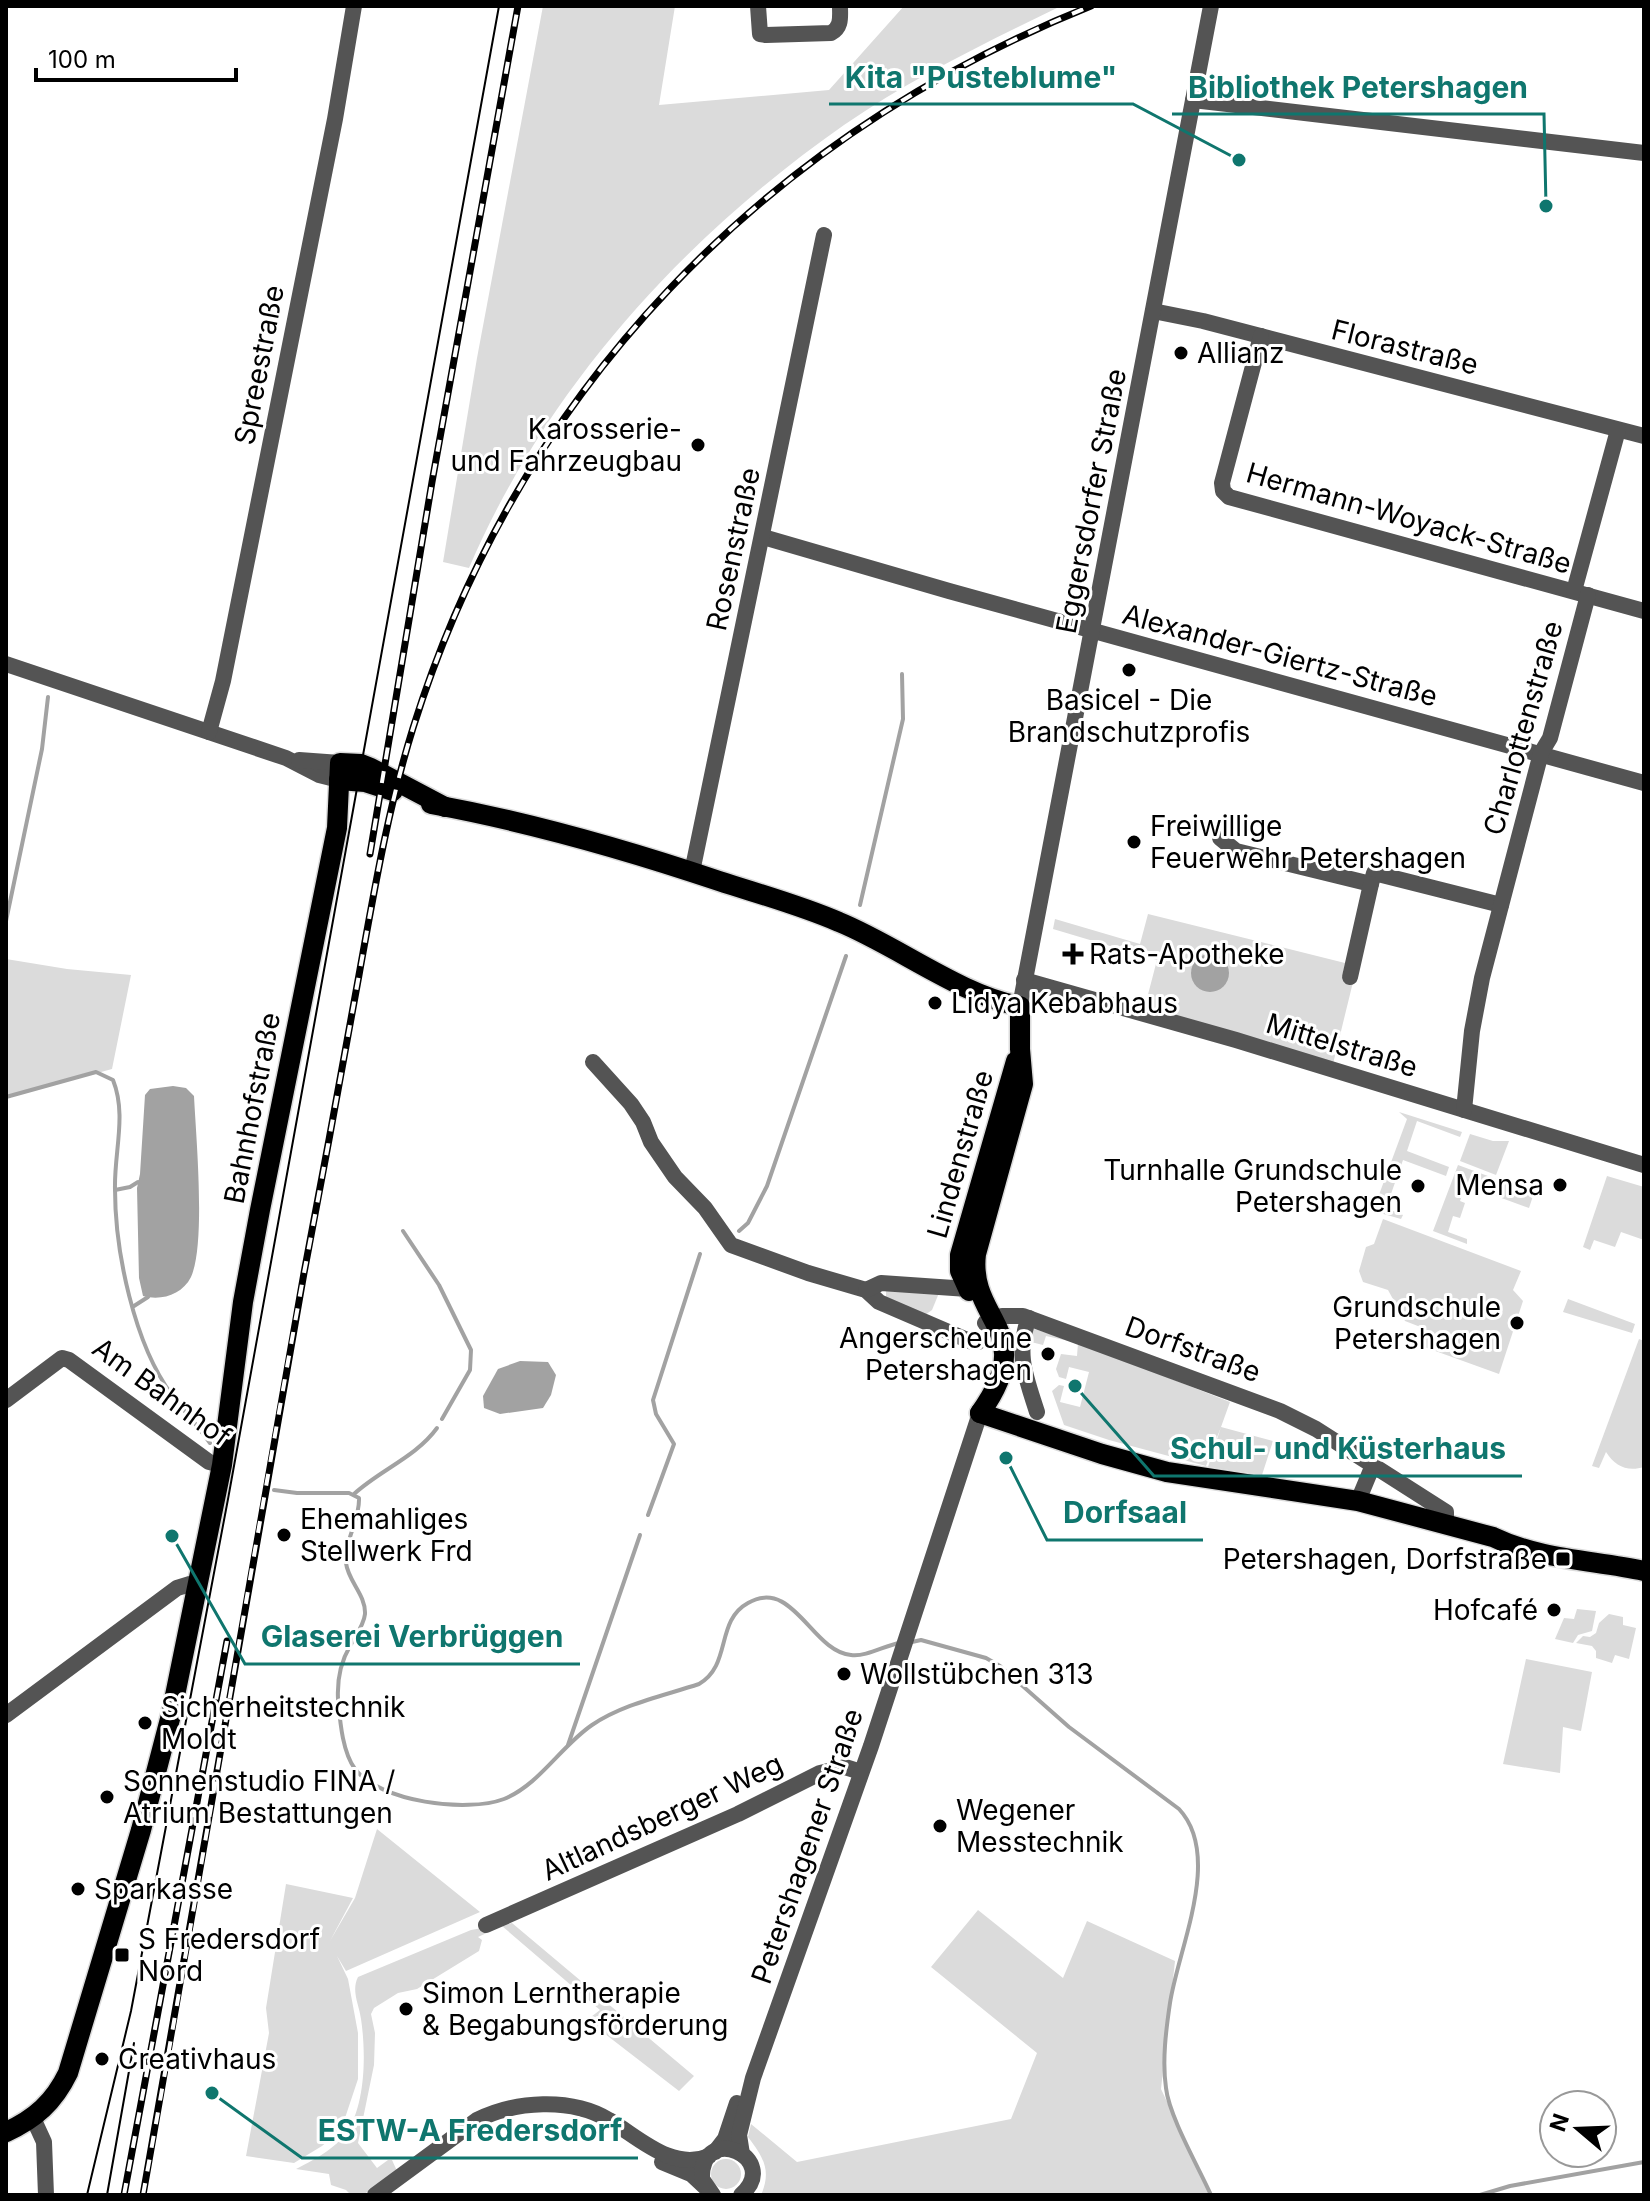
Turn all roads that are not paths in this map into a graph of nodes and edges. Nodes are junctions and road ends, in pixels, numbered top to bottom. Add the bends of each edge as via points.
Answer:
1 (354, 6) edge
2 (758, 6) edge
3 (840, 6) edge
4 (1211, 6) edge
5 (1193, 100) junction
6 (1644, 153) edge
7 (824, 235) dead end
8 (1153, 311) junction
9 (1261, 336) junction
10 (1618, 430) junction
11 (1642, 430) edge
12 (763, 537) junction
13 (1581, 593) junction
14 (1644, 611) edge
15 (1092, 631) junction
16 (6, 664) edge
17 (209, 732) junction
18 (1541, 753) junction
19 (340, 772) junction
20 (1644, 783) edge
21 (1220, 838) dead end
22 (692, 872) junction
23 (1371, 884) junction
24 (1501, 905) junction
25 (1350, 977) dead end
26 (1024, 980) junction
27 (1020, 1006) junction
28 (593, 1062) dead end
29 (1464, 1110) junction
30 (1644, 1165) edge
31 (973, 1287) junction
32 (866, 1290) junction
33 (1029, 1318) junction
34 (986, 1328) junction
35 (6, 1400) edge
36 (1037, 1412) dead end
37 (980, 1413) junction
38 (222, 1465) junction
39 (1373, 1465) junction
40 (1358, 1501) junction
41 (1446, 1524) junction
42 (1644, 1571) edge
43 (198, 1585) junction
44 (6, 1715) edge
45 (861, 1772) junction
46 (486, 1925) dead end
47 (753, 2078) junction
48 (33, 2118) junction
49 (6, 2132) edge
50 (630, 2136) junction
51 (712, 2154) junction
52 (742, 2154) junction
53 (711, 2193) edge
54 (46, 2195) edge
55 (375, 2195) edge
56 (742, 2195) edge

1 - 17 street, Spreestraße
2 - 3 street via 758,30 766,35 831,33 841,22
4 - 5 street, Eggersdorfer Straße
5 - 6 street
5 - 8 street, Eggersdorfer Straße
7 - 12 street, Rosenstraße
8 - 9 street, Florastraße
8 - 15 street, Eggersdorfer Straße
9 - 10 street, Florastraße
9 - 13 street, Hermann-Woyack-Straße via 1222,483 1229,497
10 - 11 street, Florastraße
10 - 13 street, Charlottenstraße
12 - 15 street, Alexander-Giertz-Straße
12 - 22 street, Rosenstraße
13 - 14 street, Hermann-Woyack-Straße
13 - 18 street, Charlottenstraße via 1550,738
15 - 18 street, Alexander-Giertz-Straße
15 - 26 street, Eggersdorfer Straße
16 - 17 street
17 - 19 street via 319,775
18 - 20 street, Alexander-Giertz-Straße
18 - 24 street, Charlottenstraße
19 - 22 main road via 361,764 445,807 561,832
19 - 38 main road, Bahnhofstraße via 337,828 243,1302
21 - 23 street via 1236,851
22 - 27 main road via 819,913 980,993
23 - 24 street via 1374,873
23 - 25 street
24 - 29 street, Charlottenstraße via 1472,1031
26 - 27 street, Eggersdorfer Straße
26 - 29 street, Mittelstraße
27 - 31 main road, Lindenstraße via 1023,1084 976,1254
28 - 32 street, Dorfstraße via 631,1104 675,1177 731,1245
29 - 30 street, Mittelstraße
31 - 32 street, Dorfstraße via 881,1283
31 - 34 main road, Lindenstraße
32 - 34 street, Dorfstraße via 879,1302 972,1342
33 - 34 street, Dorfstraße via 1011,1315
33 - 36 street via 1022,1354
33 - 39 street, Dorfstraße via 1280,1411
34 - 37 main road, Lindenstraße via 1005,1345 1005,1354 993,1395
35 - 38 street, Am Bahnhof via 62,1358 69,1360 209,1462
37 - 40 main road via 1167,1472
37 - 45 street, Petershagener Straße
38 - 43 main road, Am Bahnhof
39 - 40 street
39 - 41 street, Dorfstraße via 1446,1512
40 - 41 main road
41 - 42 main road via 1544,1543
43 - 44 street via 177,1588
43 - 48 main road, Am Bahnhof via 146,1812 72,2060 60,2090
45 - 46 street, Altlandsberger Weg via 844,1767 820,1773
45 - 47 street, Petershagener Straße
47 - 51 street, Petershagener Straße via 738,2100 725,2139
47 - 52 street, Petershagener Straße via 739,2135
48 - 49 main road, Am Bahnhof
48 - 54 street via 44,2142
50 - 51 street via 681,2158
50 - 53 street via 662,2163 691,2174
50 - 55 street via 608,2119 579,2108 541,2105 496,2111
51 - 52 street via 730,2149
51 - 53 street, Petershagener Straße via 702,2170
52 - 56 street, Petershagener Straße via 753,2174

